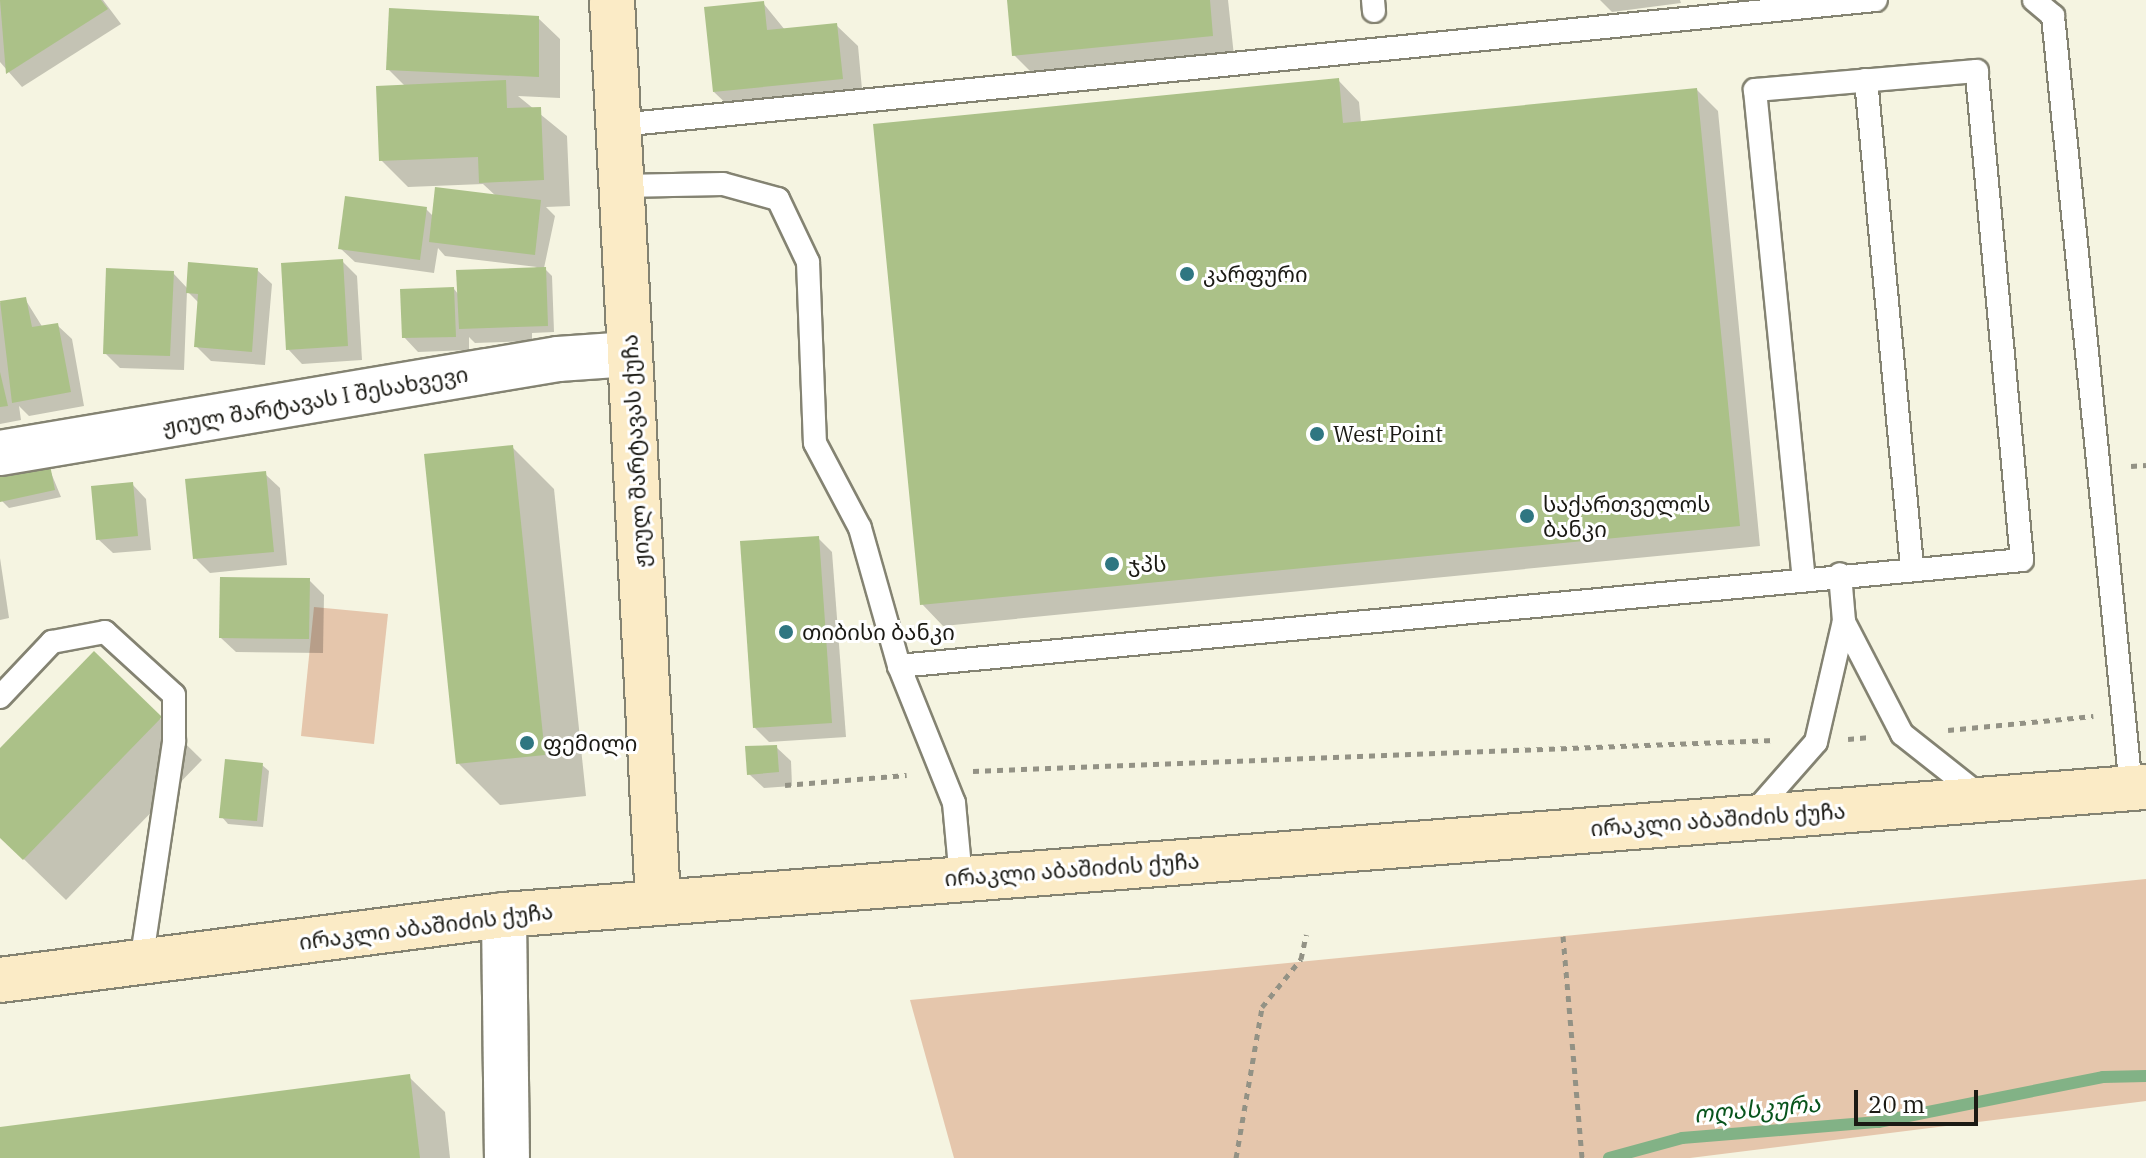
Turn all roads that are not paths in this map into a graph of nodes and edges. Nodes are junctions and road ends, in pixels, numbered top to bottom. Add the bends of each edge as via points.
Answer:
1 (612, 0) edge
2 (1876, 0) edge
3 (2034, 0) edge
4 (1866, 80) junction
5 (619, 125) junction
6 (622, 186) junction
7 (630, 354) junction
8 (0, 453) edge
9 (1912, 569) junction
10 (1840, 574) junction
11 (1804, 578) junction
12 (1844, 621) junction
13 (899, 666) junction
14 (0, 697) edge
15 (2139, 787) edge
16 (1984, 799) junction
17 (1750, 817) junction
18 (961, 878) junction
19 (658, 901) junction
20 (504, 915) junction
21 (141, 962) junction
22 (0, 980) edge
23 (507, 1158) edge

1 - 5 main road, ჟიულ შარტავას ქუჩა
2 - 5 lane
3 - 15 lane via 2053,16 2124,713
4 - 9 lane
4 - 9 lane via 1977,71 2022,560
4 - 11 lane via 1755,90
5 - 6 main road, ჟიულ შარტავას ქუჩა
6 - 7 main road, ჟიულ შარტავას ქუჩა
6 - 13 lane via 723,184 778,199 808,262 815,443 860,528
7 - 8 street, ჟიულ შარტავას I შესახვევი via 558,359
7 - 19 main road, ჟიულ შარტავას ქუჩა
9 - 10 lane
10 - 11 lane
10 - 12 lane
11 - 13 lane
12 - 16 lane via 1902,734
12 - 17 lane via 1816,742
13 - 18 lane via 954,803
14 - 21 lane via 52,642 105,632 174,695 174,742
15 - 16 main road, ირაკლი აბაშიძის ქუჩა
16 - 17 main road, ირაკლი აბაშიძის ქუჩა
17 - 18 main road, ირაკლი აბაშიძის ქუჩა
18 - 19 main road, ირაკლი აბაშიძის ქუჩა
19 - 20 main road, ირაკლი აბაშიძის ქუჩა
20 - 21 main road, ირაკლი აბაშიძის ქუჩა
20 - 23 street
21 - 22 main road, ირაკლი აბაშიძის ქუჩა

